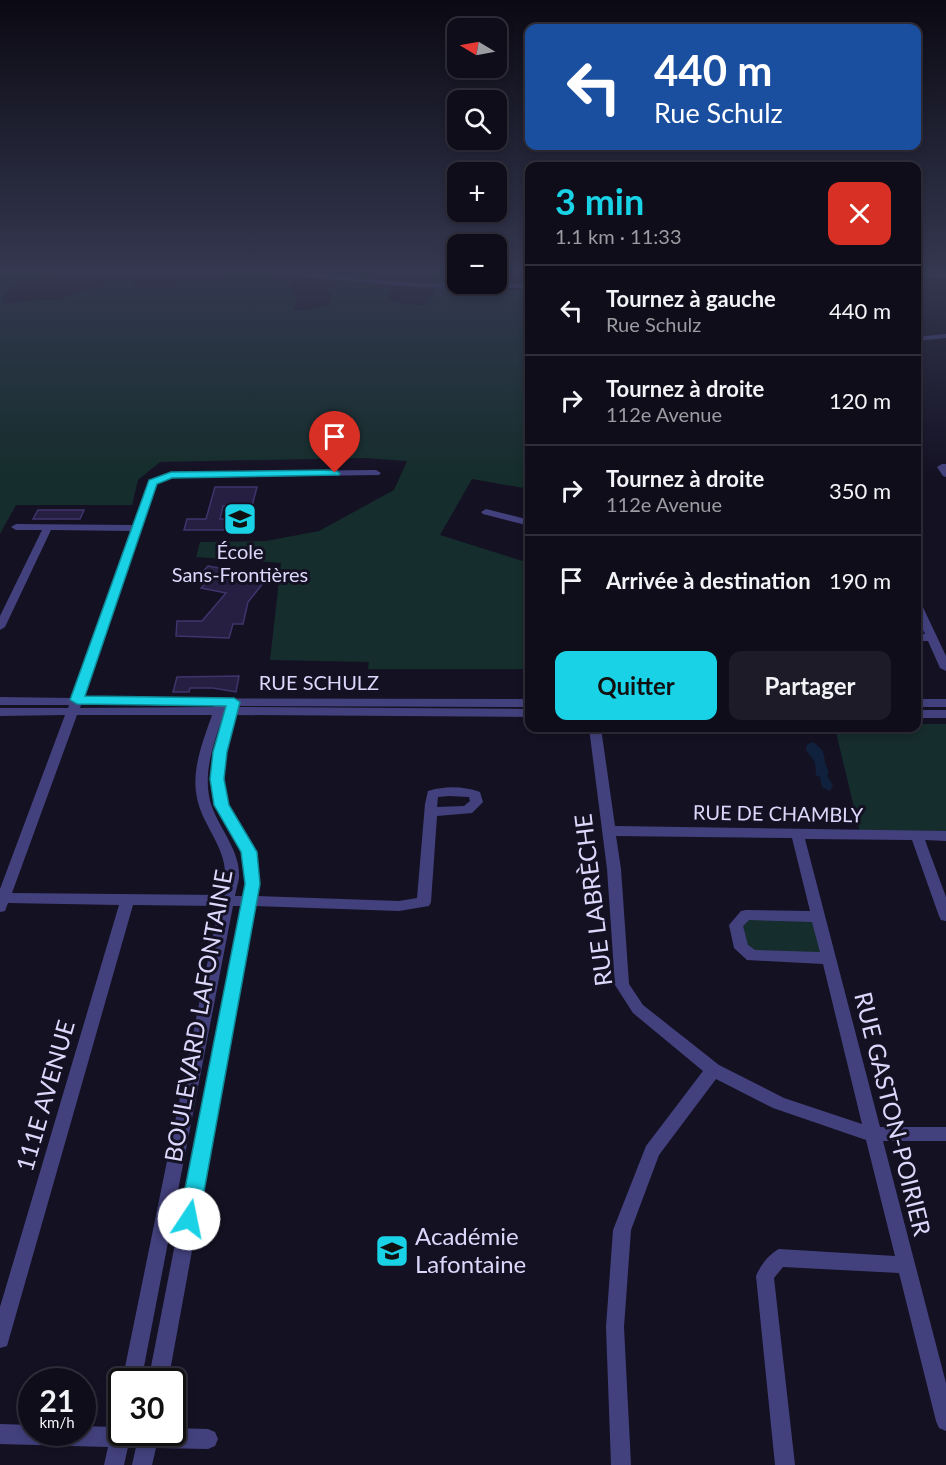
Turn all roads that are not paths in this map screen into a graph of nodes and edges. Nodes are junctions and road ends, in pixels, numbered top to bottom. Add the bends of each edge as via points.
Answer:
1 (946, 467) edge
2 (376, 473) dead end
3 (946, 474) edge
4 (486, 512) dead end
5 (525, 522) edge
6 (16, 527) dead end
7 (48, 527) junction
8 (136, 528) junction
9 (921, 614) edge
10 (0, 627) edge
11 (921, 638) edge
12 (932, 638) junction
13 (946, 668) edge
14 (0, 701) edge
15 (525, 703) edge
16 (921, 703) edge
17 (946, 703) edge
18 (75, 705) junction
19 (226, 706) junction
20 (0, 712) edge
21 (525, 713) edge
22 (921, 714) edge
23 (946, 714) edge
24 (596, 732) edge
25 (431, 812) dead end
26 (609, 831) junction
27 (796, 834) junction
28 (917, 836) junction
29 (946, 836) edge
30 (1, 901) edge
31 (127, 901) junction
32 (228, 901) junction
33 (250, 901) junction
34 (946, 916) edge
35 (818, 917) junction
36 (828, 958) junction
37 (713, 1070) junction
38 (871, 1134) junction
39 (946, 1134) edge
40 (905, 1265) junction
41 (0, 1339) edge
42 (134, 1368) edge
43 (161, 1368) edge
44 (946, 1420) edge
45 (108, 1433) edge
46 (0, 1434) edge
47 (186, 1438) edge
48 (208, 1439) dead end
49 (118, 1446) edge
50 (146, 1446) edge
51 (114, 1465) edge
52 (142, 1465) edge
53 (621, 1465) edge
54 (785, 1465) edge

1 - 3 street via 942,467
2 - 8 street via 171,475 153,482
4 - 5 street
6 - 7 street
7 - 8 street
7 - 10 street
8 - 18 street
9 - 12 street
11 - 12 street
12 - 13 street
14 - 18 street, RUE SCHULZ
15 - 19 street, RUE SCHULZ
16 - 17 street
18 - 19 street, RUE SCHULZ
18 - 20 street, RUE SCHULZ
18 - 30 street
19 - 21 street, RUE SCHULZ
19 - 32 street, BOULEVARD LAFONTAINE via 202,764 201,782 206,809 230,856
19 - 33 street, BOULEVARD LAFONTAINE via 217,779 221,805 249,852
22 - 23 street
24 - 26 street, RUE LABRÈCHE
25 - 33 street via 424,902 399,906
26 - 27 street, RUE DE CHAMBLY
26 - 37 street, RUE LABRÈCHE via 622,985 638,1009
27 - 28 street, RUE DE CHAMBLY
27 - 35 street, RUE GASTON-POIRIER
28 - 29 street, RUE DE CHAMBLY
28 - 34 street
30 - 31 street
31 - 32 street
31 - 41 street, 111E AVENUE
32 - 33 street
32 - 42 street, BOULEVARD LAFONTAINE
33 - 43 street, BOULEVARD LAFONTAINE
35 - 36 street, RUE GASTON-POIRIER
35 - 36 street via 746,915 736,925 741,948 752,956
36 - 38 street, RUE GASTON-POIRIER
37 - 38 street, RUE LABRÈCHE via 779,1103
37 - 53 street via 652,1150 622,1230 615,1327
38 - 39 street, RUE LABRÈCHE
38 - 40 street, RUE GASTON-POIRIER
40 - 44 street, RUE GASTON-POIRIER
40 - 54 street via 779,1258 765,1276
45 - 46 street
47 - 48 street
49 - 51 street
50 - 52 street

